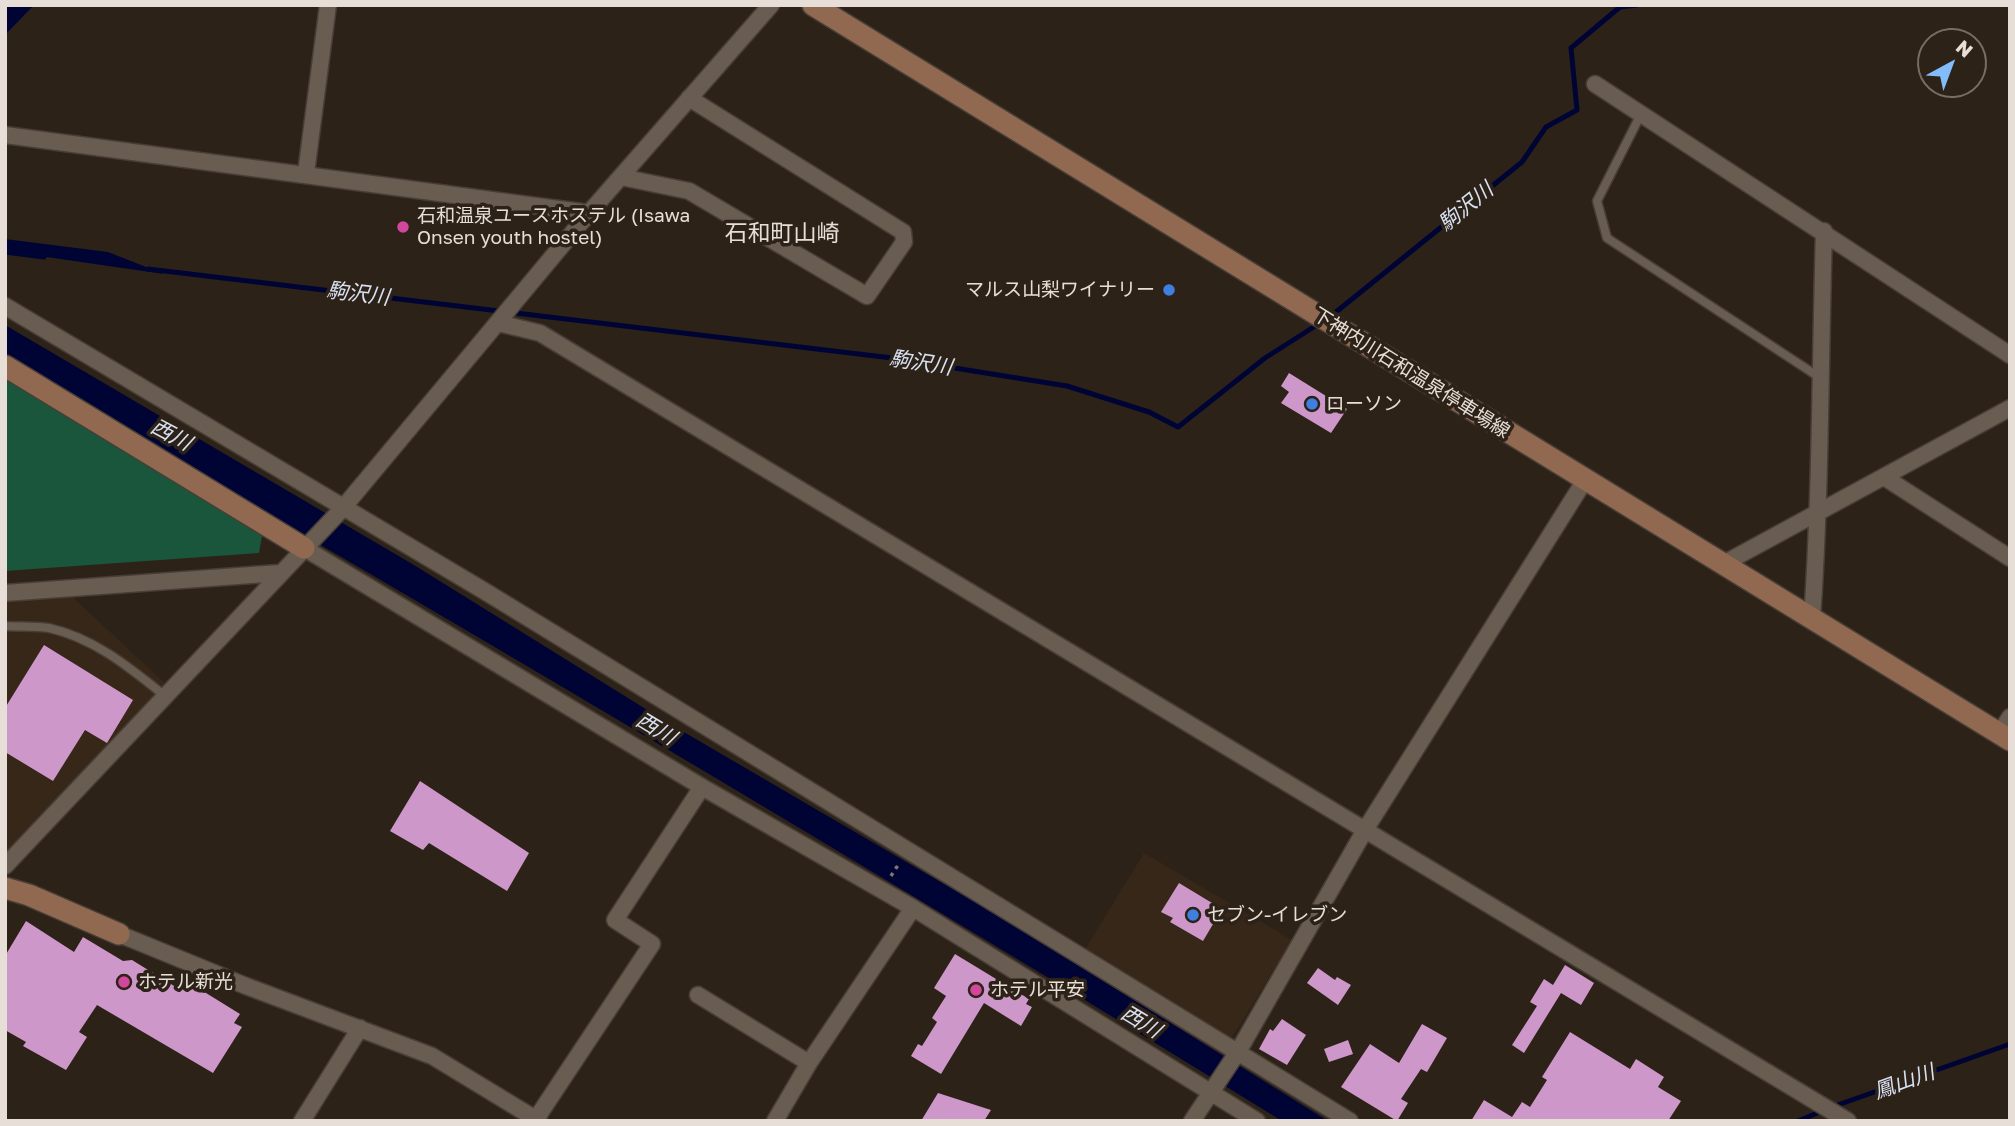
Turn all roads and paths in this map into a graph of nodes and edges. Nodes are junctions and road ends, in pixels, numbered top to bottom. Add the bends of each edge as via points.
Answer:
1 (328, 5) edge
2 (771, 5) edge
3 (813, 5) edge
4 (1594, 84) dead end
5 (690, 98) junction
6 (1642, 112) junction
7 (5, 135) edge
8 (306, 173) junction
9 (621, 177) junction
10 (589, 213) junction
11 (1824, 231) junction
12 (5, 306) edge
13 (498, 322) junction
14 (2010, 355) edge
15 (5, 366) edge
16 (1819, 377) junction
17 (2007, 412) edge
18 (1884, 478) junction
19 (1585, 480) junction
20 (338, 513) junction
21 (1820, 513) junction
22 (308, 545) junction
23 (2010, 558) edge
24 (1723, 564) junction
25 (279, 573) junction
26 (5, 593) edge
27 (1812, 619) junction
28 (5, 626) edge
29 (165, 696) junction
30 (2006, 730) edge
31 (702, 787) junction
32 (1365, 830) junction
33 (909, 848) junction
34 (5, 866) edge
35 (5, 888) edge
36 (881, 892) junction
37 (913, 908) junction
38 (119, 934) joint
39 (698, 995) dead end
40 (360, 1028) junction
41 (1236, 1054) junction
42 (809, 1063) junction
43 (1211, 1089) junction
44 (1844, 1118) edge
45 (537, 1120) edge
46 (302, 1121) edge
47 (775, 1121) edge
48 (1192, 1121) edge
49 (1257, 1121) edge
50 (1350, 1121) edge

1 - 8 street
2 - 5 street
3 - 19 main road, 下神内川石和温泉停車場線
4 - 6 street
5 - 9 street
5 - 9 street via 903,232 904,242 867,296 689,191
6 - 11 street
6 - 16 lane via 1597,201 1607,238
7 - 8 street
8 - 10 street
9 - 10 street
10 - 13 street
11 - 14 street
11 - 16 street
12 - 20 street
13 - 20 street
13 - 32 street via 540,333
15 - 22 main road
16 - 21 street
17 - 18 street
18 - 21 street
18 - 23 street
19 - 24 main road, 下神内川石和温泉停車場線
19 - 32 street
20 - 22 street
20 - 33 street via 486,592
21 - 24 street
21 - 27 street
22 - 25 street
22 - 31 street
24 - 27 main road, 下神内川石和温泉停車場線
25 - 26 street
25 - 29 street
27 - 30 main road, 下神内川石和温泉停車場線
28 - 29 lane via 49,628 90,643 122,661
29 - 34 street
31 - 36 street
31 - 45 street via 615,920 652,944
32 - 41 street
32 - 44 street
33 - 36 path
33 - 41 street
35 - 38 main road
36 - 37 street
37 - 42 street
37 - 43 street
38 - 40 street
39 - 42 street
40 - 45 street via 432,1056
40 - 46 street
41 - 43 street
41 - 50 street
42 - 47 street
43 - 48 street
43 - 49 street

